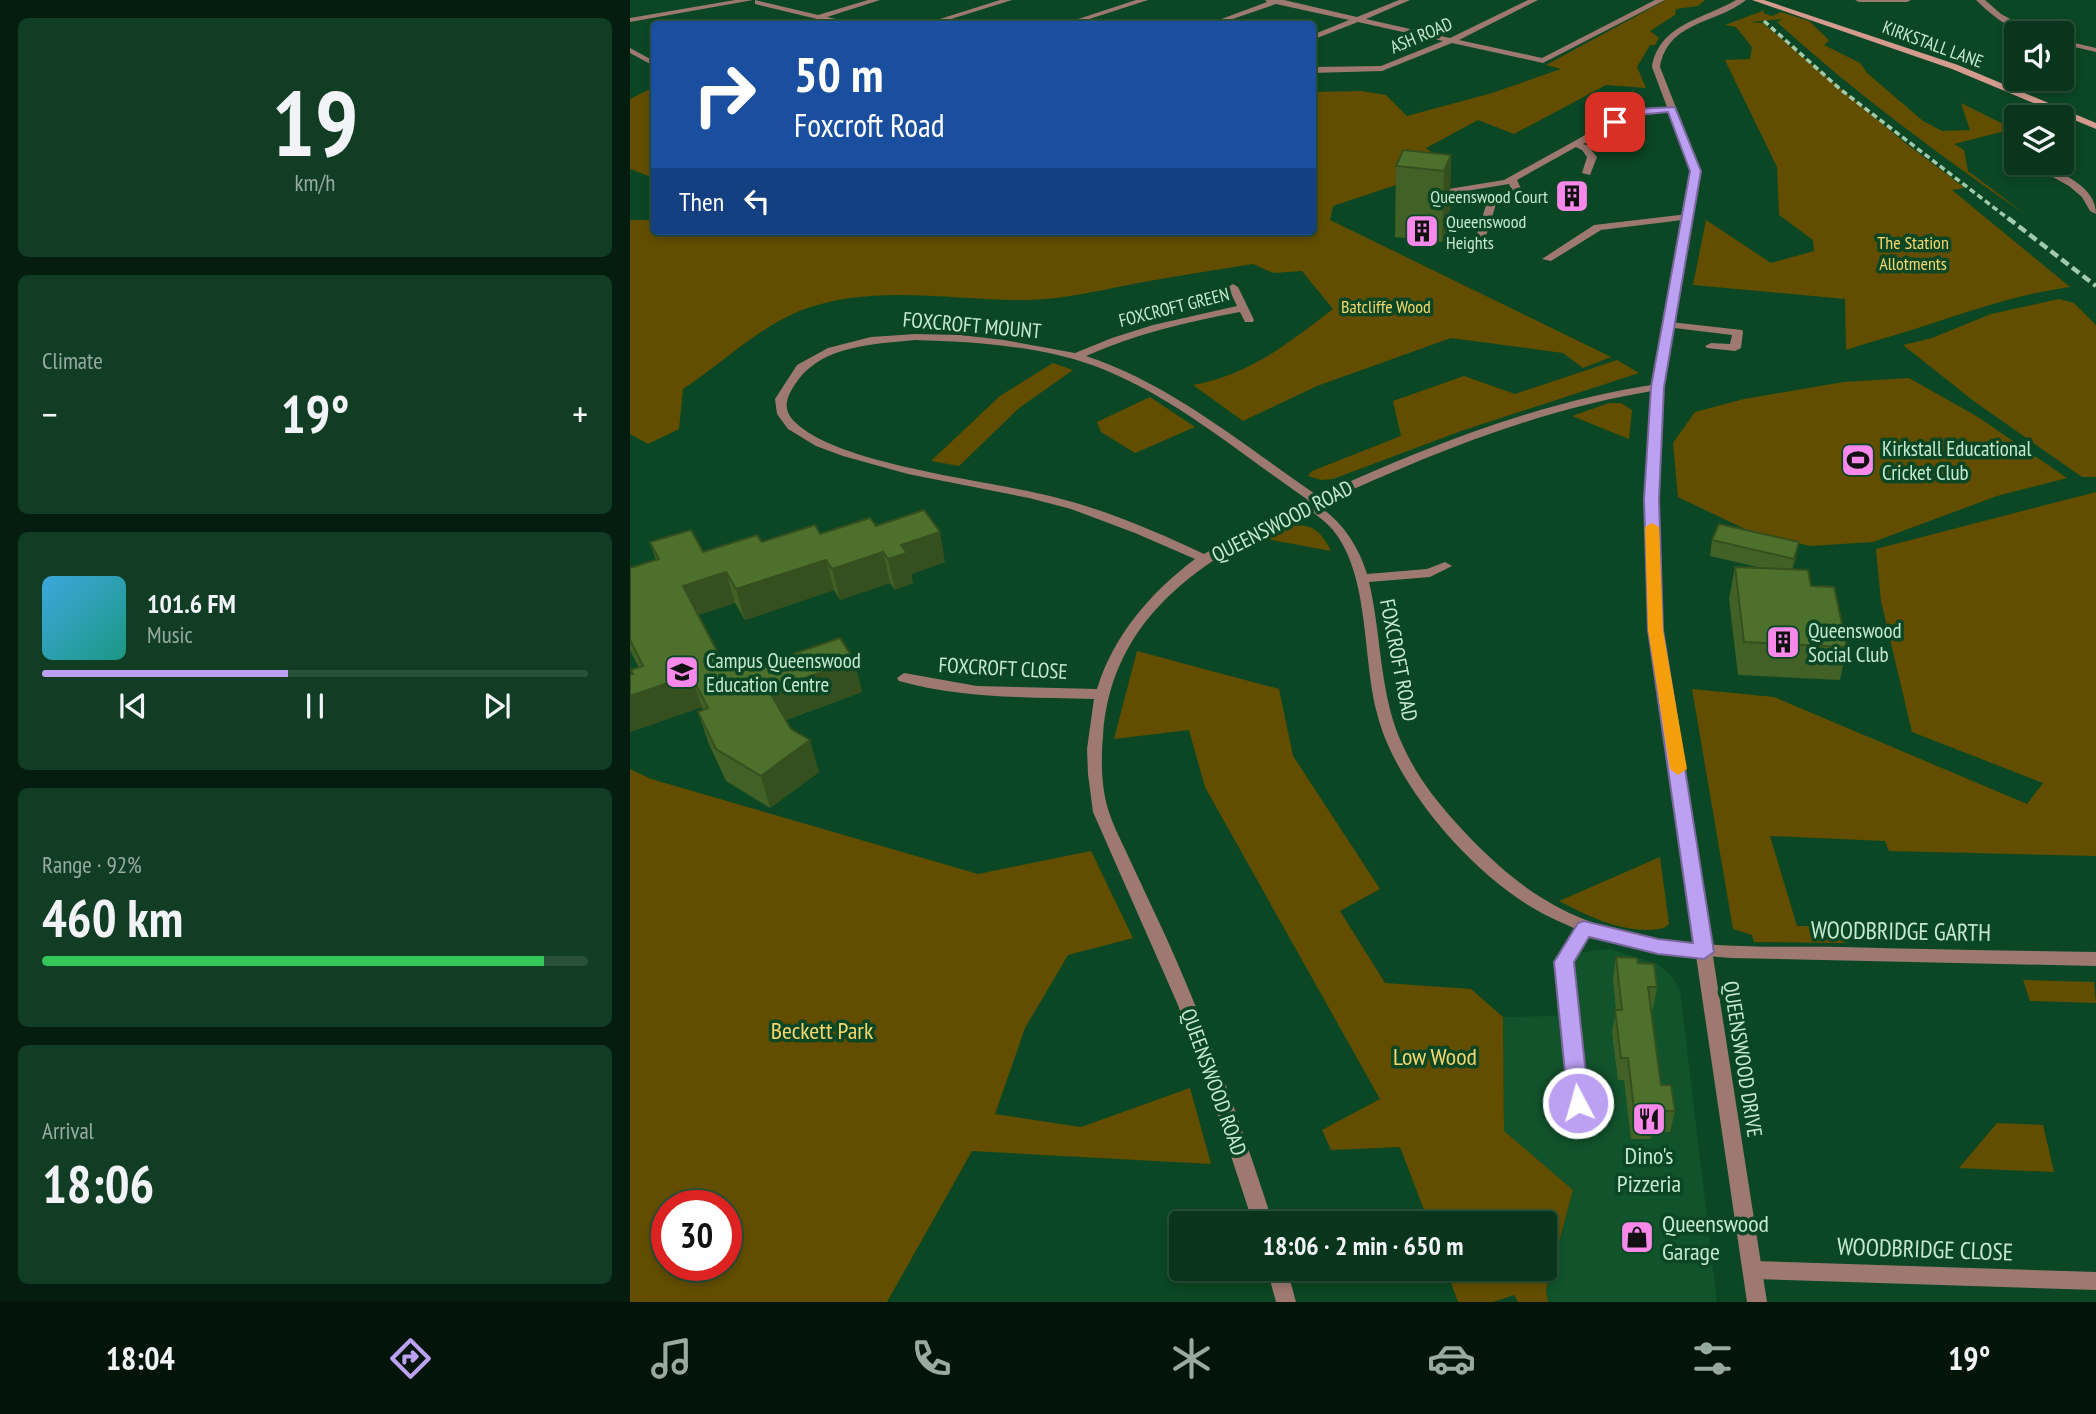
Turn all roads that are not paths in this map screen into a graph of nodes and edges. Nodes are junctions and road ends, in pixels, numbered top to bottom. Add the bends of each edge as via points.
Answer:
1 (679, 0) edge
2 (876, 0) edge
3 (1008, 0) edge
4 (1144, 0) edge
5 (1406, 0) edge
6 (1534, 0) edge
7 (1661, 0) edge
8 (1729, 0) edge
9 (1742, 0) edge
10 (1756, 0) edge
11 (1859, 0) edge
12 (1907, 0) edge
13 (1980, 0) edge
14 (754, 1) edge
15 (1276, 1) edge
16 (692, 9) junction
17 (817, 17) junction
18 (630, 20) edge
19 (829, 20) junction
20 (1362, 20) junction
21 (823, 21) edge
22 (833, 21) edge
23 (938, 21) edge
24 (1077, 21) edge
25 (1220, 21) edge
26 (2008, 21) edge
27 (1316, 37) edge
28 (1453, 40) junction
29 (1665, 42) junction
30 (2074, 46) edge
31 (651, 49) edge
32 (632, 51) edge
33 (2094, 51) edge
34 (651, 62) edge
35 (1316, 70) edge
36 (1672, 109) junction
37 (2096, 126) edge
38 (1576, 144) junction
39 (1587, 173) dead end
40 (2057, 175) edge
41 (1512, 179) junction
42 (2096, 211) edge
43 (1431, 214) edge
44 (1688, 217) junction
45 (1479, 244) dead end
46 (1547, 259) dead end
47 (1233, 287) dead end
48 (1243, 308) junction
49 (1248, 320) dead end
50 (1670, 325) junction
51 (1711, 346) dead end
52 (1075, 357) junction
53 (1658, 387) junction
54 (1313, 503) junction
55 (1205, 559) junction
56 (1445, 566) dead end
57 (1360, 579) junction
58 (904, 678) dead end
59 (1100, 694) junction
60 (1584, 928) junction
61 (1704, 952) junction
62 (2096, 959) edge
63 (1581, 1128) dead end
64 (1259, 1211) edge
65 (1753, 1270) junction
66 (2096, 1280) edge
67 (1280, 1281) edge
68 (1286, 1302) edge
69 (1757, 1302) edge

1 - 16 street
2 - 17 street
3 - 23 street
4 - 24 street
5 - 20 street
6 - 28 street, ASH ROAD
7 - 28 street via 1544,61
8 - 29 street via 1673,27 1664,36
9 - 29 street
10 - 37 main road, KIRKSTALL LANE via 1955,67
11 - 12 street
13 - 26 street
14 - 16 street
14 - 17 street
15 - 20 street
15 - 25 street
16 - 18 street
17 - 19 street
19 - 21 street
19 - 22 street
20 - 27 street
20 - 28 street
28 - 35 street, ASH ROAD via 1382,68
29 - 36 street, QUEENSWOOD DRIVE via 1656,67
30 - 33 street
31 - 32 street
32 - 34 street
36 - 38 street via 1635,112
36 - 44 street, QUEENSWOOD DRIVE via 1696,171
38 - 39 street via 1592,157
38 - 41 street
40 - 42 street via 2074,183
41 - 43 street via 1445,192
41 - 45 street via 1517,191 1492,202
44 - 46 street via 1598,227
44 - 50 street, QUEENSWOOD DRIVE
47 - 48 street, FOXCROFT GREEN
48 - 49 street, FOXCROFT GREEN
48 - 52 street, FOXCROFT GREEN via 1156,326
50 - 51 street via 1739,326 1735,348
50 - 53 street, QUEENSWOOD DRIVE
52 - 54 street, FOXCROFT MOUNT via 1126,376 1179,404
52 - 55 street, FOXCROFT MOUNT via 935,338 876,338 815,359 796,372 780,401 790,426 837,450 1109,515
53 - 54 street, QUEENSWOOD ROAD via 1590,399 1502,425
53 - 61 street, QUEENSWOOD DRIVE via 1651,457 1656,630
54 - 55 street, QUEENSWOOD ROAD
54 - 57 street, FOXCROFT ROAD via 1339,528
55 - 59 street, QUEENSWOOD ROAD via 1144,614
56 - 57 street via 1430,573
57 - 60 street, FOXCROFT ROAD via 1391,736 1416,779 1446,822 1495,874 1552,914
58 - 59 street, FOXCROFT CLOSE via 966,690
59 - 64 street, QUEENSWOOD ROAD via 1093,746 1098,805 1175,975
60 - 61 street, FOXCROFT ROAD
60 - 63 street via 1564,962
61 - 62 street, WOODBRIDGE GARTH
61 - 65 street, QUEENSWOOD DRIVE
65 - 66 street, WOODBRIDGE CLOSE
65 - 69 street, QUEENSWOOD DRIVE
67 - 68 street

